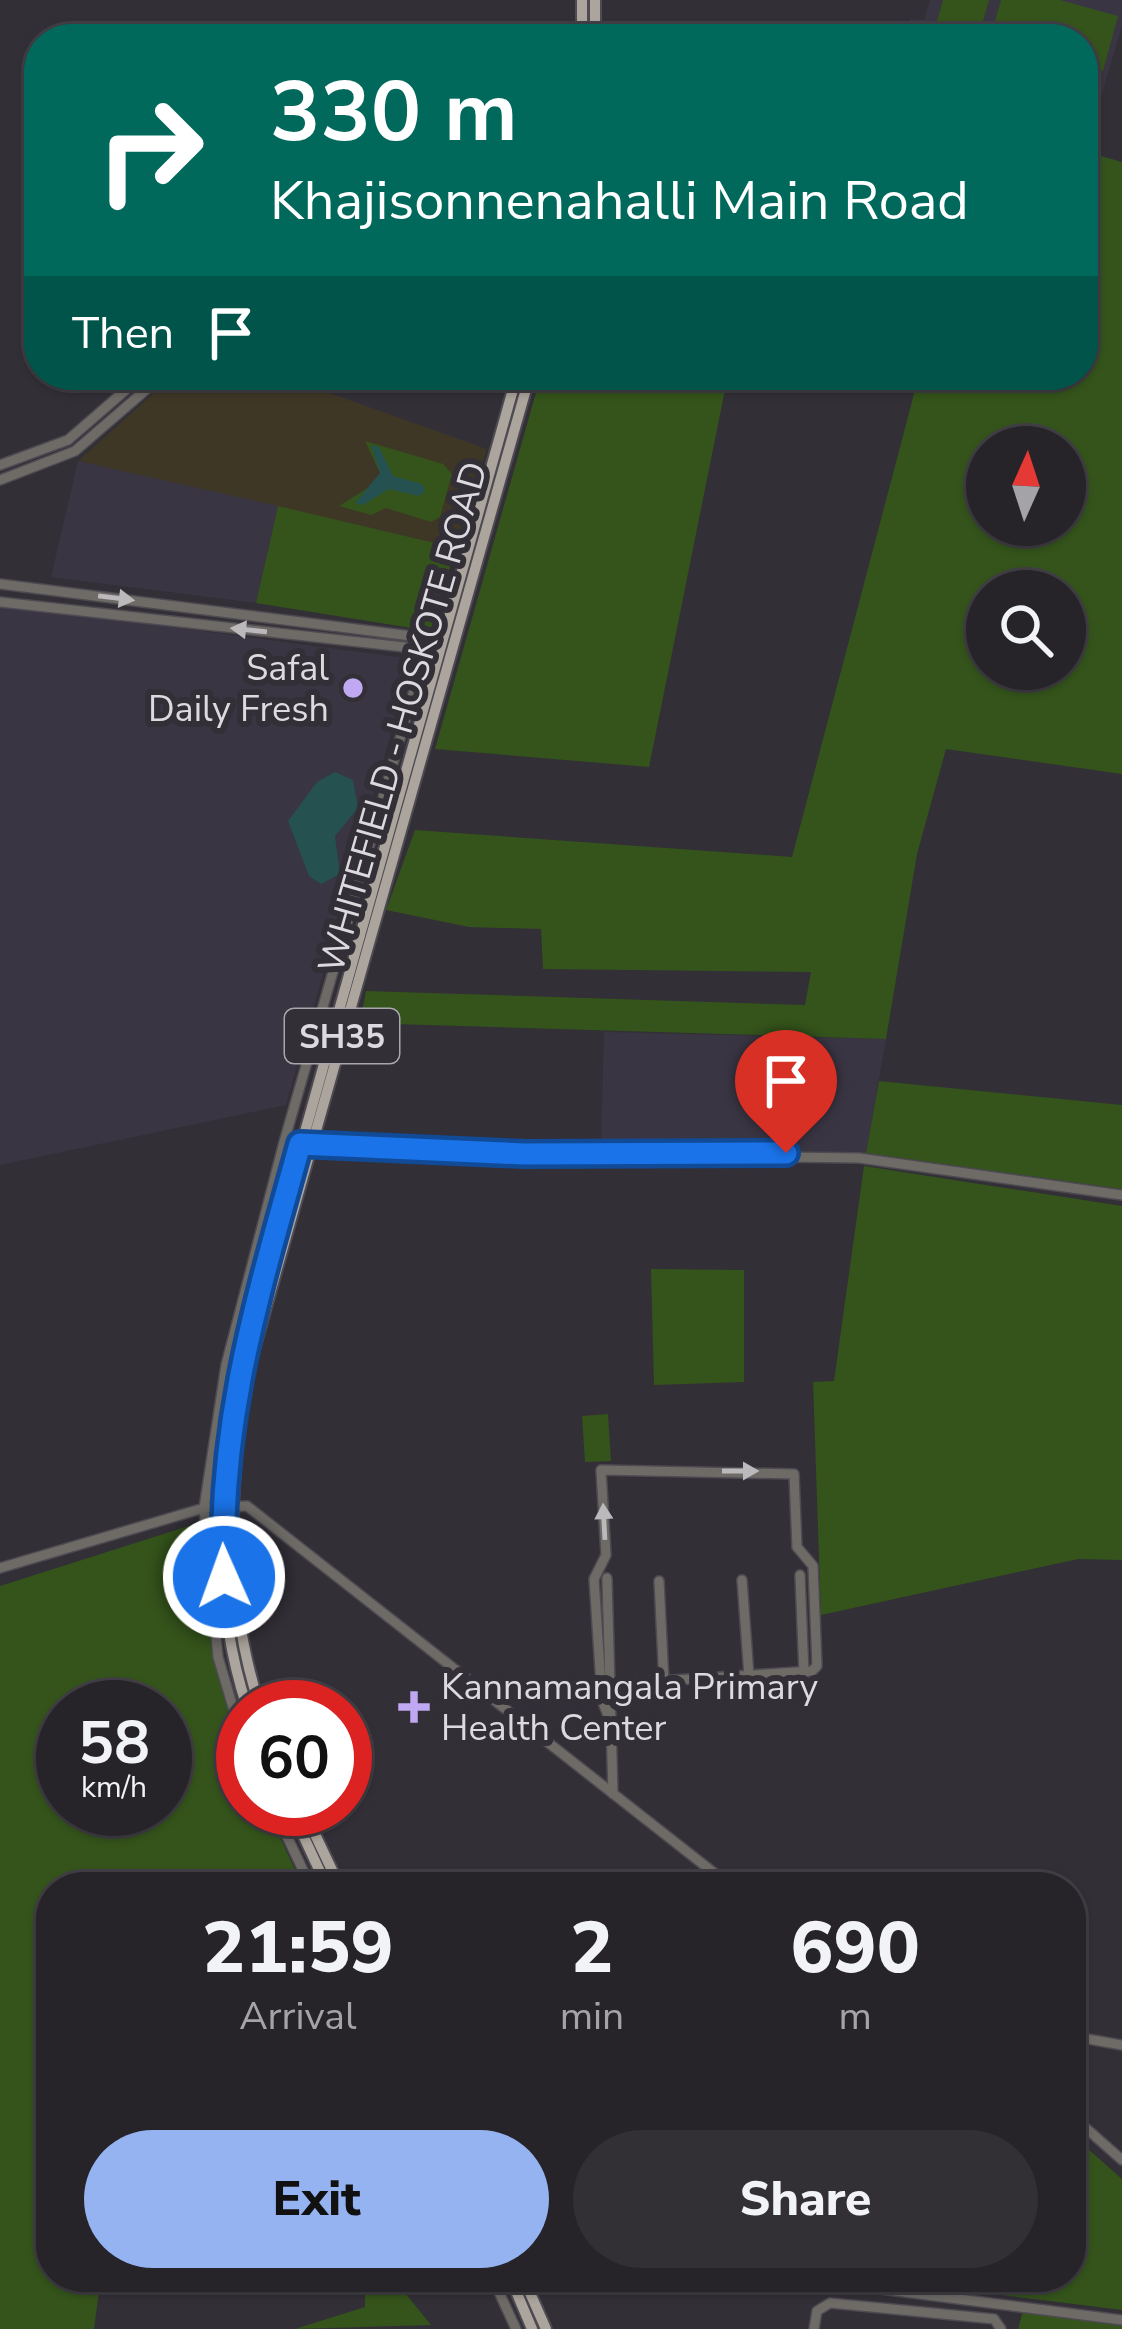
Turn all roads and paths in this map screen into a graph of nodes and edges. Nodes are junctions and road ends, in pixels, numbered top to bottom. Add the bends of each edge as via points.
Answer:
1 (126, 390) edge
2 (146, 390) edge
3 (514, 390) edge
4 (525, 390) edge
5 (0, 465) edge
6 (0, 480) edge
7 (0, 584) edge
8 (0, 602) edge
9 (357, 628) junction
10 (356, 641) junction
11 (439, 645) junction
12 (284, 1142) junction
13 (305, 1145) junction
14 (1122, 1195) edge
15 (226, 1503) junction
16 (204, 1508) junction
17 (0, 1568) edge
18 (800, 1575) dead end
19 (607, 1578) dead end
20 (742, 1580) dead end
21 (659, 1581) dead end
22 (804, 1674) junction
23 (749, 1676) junction
24 (225, 1680) edge
25 (241, 1680) edge
26 (254, 1680) edge
27 (664, 1682) junction
28 (613, 1684) junction
29 (609, 1718) junction
30 (613, 1794) junction
31 (287, 1836) edge
32 (303, 1836) edge
33 (316, 1836) edge
34 (304, 1872) edge
35 (320, 1872) edge
36 (333, 1872) edge
37 (713, 1872) edge
38 (1086, 2039) edge
39 (1122, 2045) edge
40 (1086, 2128) edge
41 (1122, 2160) edge
42 (498, 2292) edge
43 (516, 2292) edge
44 (530, 2292) edge
45 (914, 2292) edge
46 (1122, 2320) edge
47 (516, 2329) edge
48 (532, 2329) edge
49 (546, 2329) edge
50 (814, 2329) edge
51 (1001, 2329) edge

1 - 5 street via 68,440
2 - 6 street via 75,451
3 - 11 main road, WHITEFIELD - HOSKOTE ROAD / SH35
4 - 11 main road, WHITEFIELD - HOSKOTE ROAD / SH35
7 -> 9 street
10 -> 8 street
9 - 10 street
9 - 11 street
10 - 11 street
11 - 12 street
11 - 13 main road, WHITEFIELD - HOSKOTE ROAD / SH35
12 - 13 street
12 - 16 street via 226,1365
13 - 14 street via 786,1153
13 - 15 main road, WHITEFIELD - HOSKOTE ROAD / SH35 via 248,1371
15 - 16 street
15 - 25 main road, WHITEFIELD - HOSKOTE ROAD / SH35 via 226,1615
15 - 26 main road, WHITEFIELD - HOSKOTE ROAD / SH35
15 - 30 street via 270,1522
16 - 17 street
16 - 24 street
18 - 22 street
19 - 28 street
20 - 23 street
21 - 27 street
22 - 23 street
29 -> 22 street via 594,1579 606,1555 602,1470 794,1474 797,1547 813,1566 817,1666
23 - 27 street
27 - 28 street
28 - 29 street
29 - 30 street
30 - 37 street
31 - 34 street
32 - 35 main road
33 - 36 main road
38 - 39 street
40 - 41 street
42 - 47 street
43 - 48 main road
44 - 49 main road
45 - 46 street
50 - 51 street via 817,2311 830,2303 994,2319

